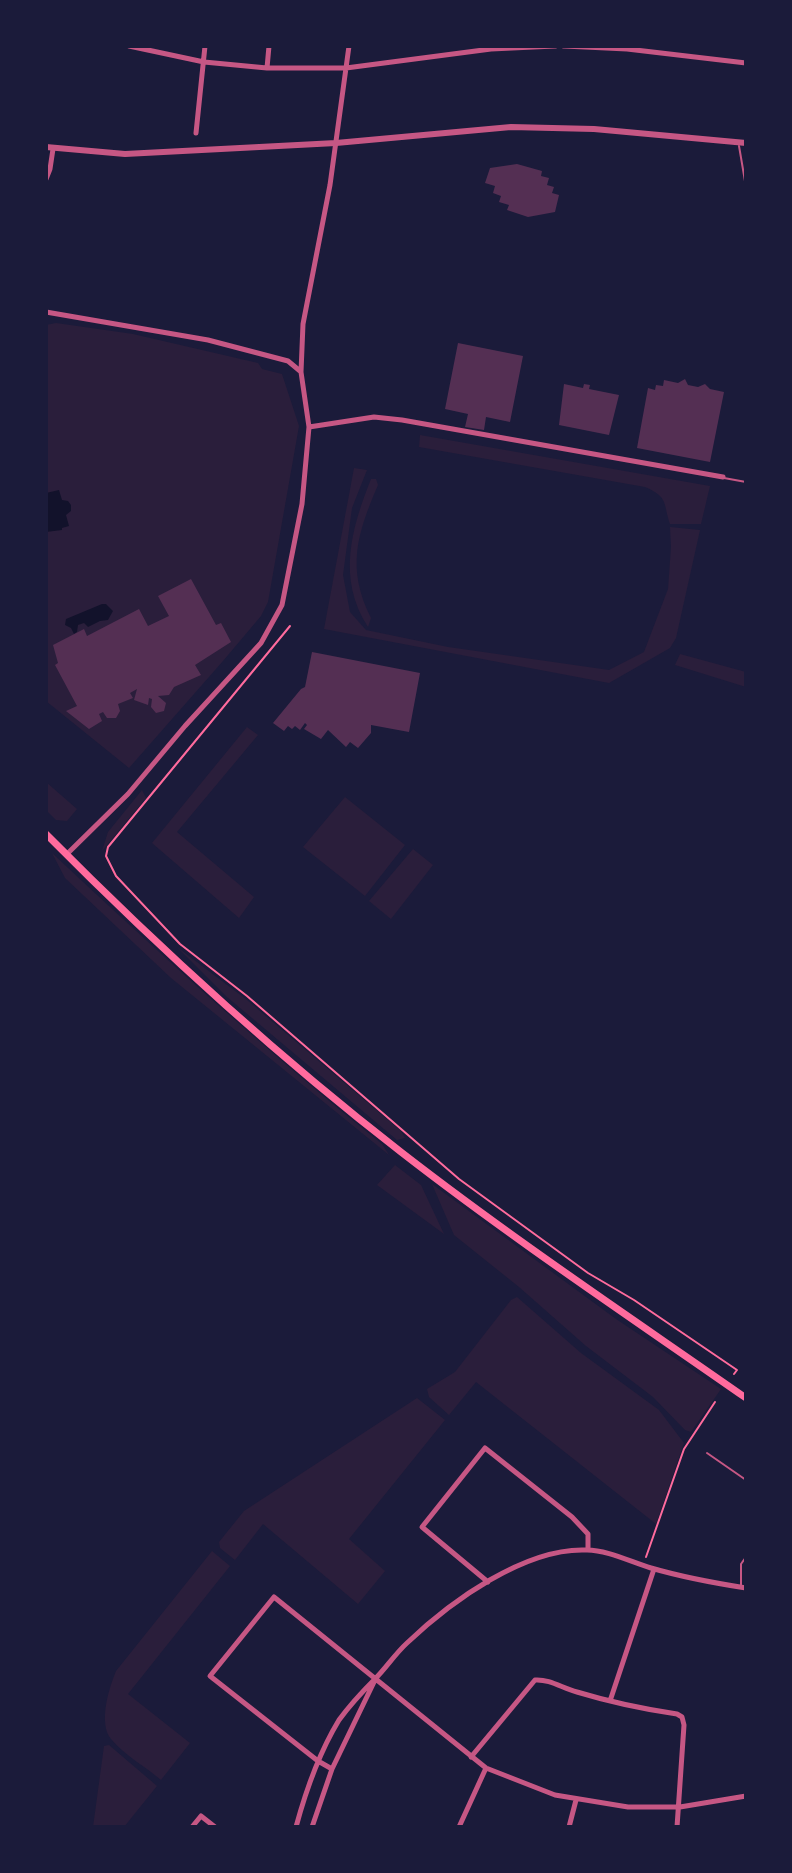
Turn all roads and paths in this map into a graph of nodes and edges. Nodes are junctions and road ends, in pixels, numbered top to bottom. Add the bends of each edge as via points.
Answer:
1 (129, 46) edge
2 (205, 46) edge
3 (269, 46) edge
4 (349, 46) edge
5 (555, 46) edge
6 (564, 46) edge
7 (492, 48) edge
8 (627, 48) edge
9 (204, 62) junction
10 (746, 63) edge
11 (267, 68) junction
12 (346, 68) junction
13 (196, 133) dead end
14 (336, 143) junction
15 (742, 143) edge
16 (49, 148) edge
17 (744, 156) edge
18 (46, 179) edge
19 (746, 187) edge
20 (46, 312) edge
21 (301, 372) junction
22 (309, 427) junction
23 (723, 477) joint
24 (746, 482) edge
25 (290, 626) dead end
26 (46, 834) edge
27 (67, 854) junction
28 (734, 1374) dead end
29 (746, 1398) edge
30 (715, 1402) dead end
31 (707, 1453) dead end
32 (746, 1480) edge
33 (588, 1550) junction
34 (746, 1557) edge
35 (643, 1565) junction
36 (654, 1569) junction
37 (488, 1582) junction
38 (743, 1588) edge
39 (375, 1679) junction
40 (610, 1701) junction
41 (471, 1757) junction
42 (318, 1761) junction
43 (486, 1768) junction
44 (332, 1769) junction
45 (746, 1796) edge
46 (576, 1800) junction
47 (680, 1807) junction
48 (192, 1827) edge
49 (215, 1827) edge
50 (296, 1827) edge
51 (312, 1827) edge
52 (459, 1827) edge
53 (569, 1827) edge
54 (677, 1827) edge

1 - 9 street
2 - 9 street
3 - 11 street
4 - 12 street
5 - 7 street
6 - 8 street
7 - 12 street
8 - 10 street
9 - 11 street
9 - 13 street
11 - 12 street
12 - 14 street
14 - 15 street via 511,127
14 - 16 street via 125,154
14 - 21 street via 303,324
15 - 17 lane
16 - 18 street
17 - 19 lane
20 - 21 street via 208,340 288,361
21 - 22 street
22 - 23 street via 374,417 402,420
22 - 27 street via 300,515 276,620 128,794
23 - 24 lane
25 - 28 path via 108,847 106,856 116,876 194,957 247,996 459,1179 588,1273 737,1370
26 - 27 main road
27 - 29 main road via 248,1026 398,1150
30 - 35 path via 684,1449
31 - 32 lane
33 - 35 street
33 - 37 street via 537,1559
33 - 37 street via 588,1534 572,1517 485,1448 422,1527
34 - 38 lane via 741,1564
35 - 36 street
36 - 38 street
36 - 40 street
37 - 39 street via 407,1643
39 - 41 street
39 - 42 street via 339,1721
39 - 42 street via 274,1597 210,1676
39 - 44 street
40 - 41 street via 535,1680
40 - 47 street via 682,1717
41 - 43 street
42 - 44 street
42 - 50 street
43 - 46 street
43 - 52 street
44 - 51 street
45 - 47 street
46 - 47 street
46 - 53 street
47 - 54 street
48 - 49 street via 201,1816

